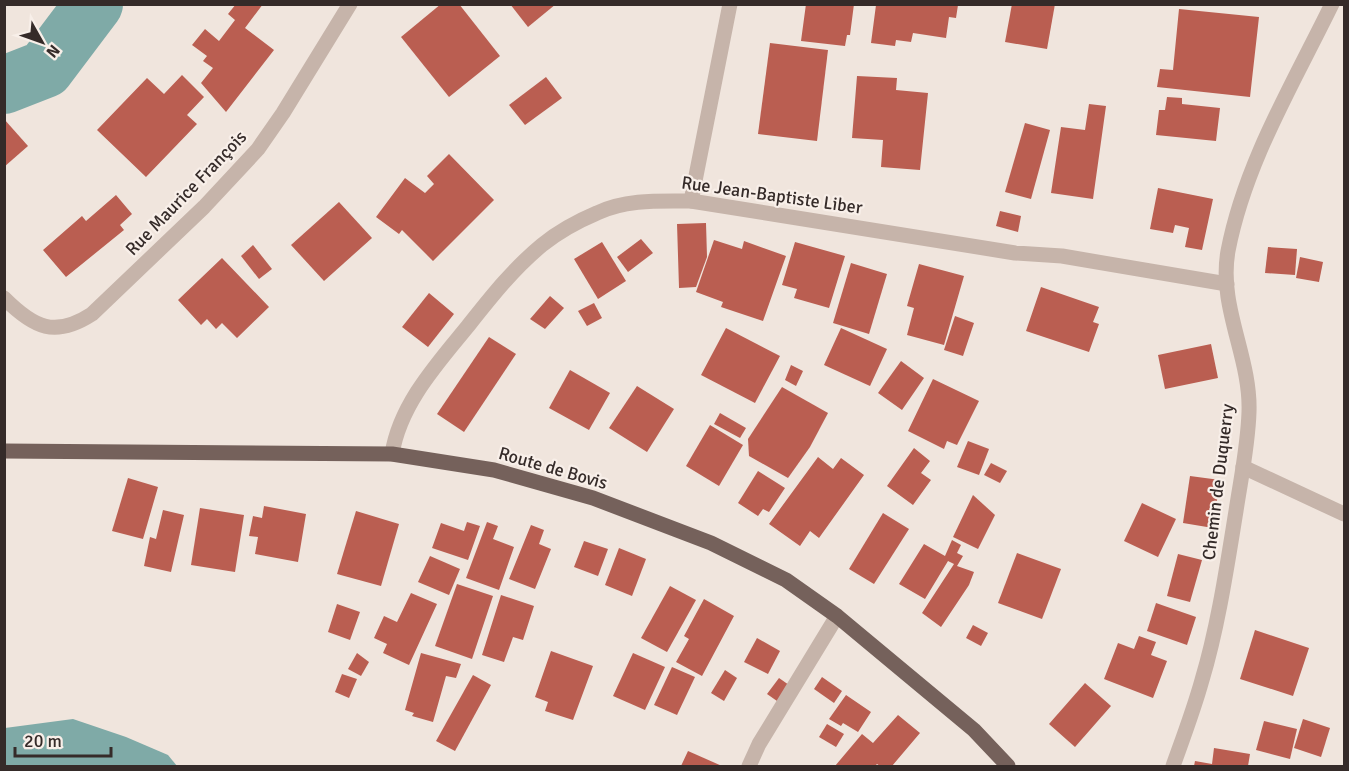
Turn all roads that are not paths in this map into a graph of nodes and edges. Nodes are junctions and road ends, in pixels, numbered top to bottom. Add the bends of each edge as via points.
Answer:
1 (350, 4) edge
2 (730, 4) edge
3 (1332, 4) edge
4 (691, 201) junction
5 (1227, 284) junction
6 (4, 298) edge
7 (4, 451) edge
8 (392, 454) junction
9 (1243, 467) junction
10 (1344, 514) edge
11 (837, 616) junction
12 (749, 766) edge
13 (1008, 766) edge
14 (1173, 766) edge

1 - 6 street, Rue Maurice François via 258,149 204,207 92,314 77,324 57,329 42,327
2 - 4 street
3 - 5 street, Chemin de Duquerry via 1265,137 1239,204 1228,248
4 - 5 street, Rue Jean-Baptiste Liber
4 - 8 street, Rue Jean-Baptiste Liber via 651,201 598,212 544,244 512,272 432,371 405,411 394,437
5 - 9 street, Chemin de Duquerry via 1233,326 1246,371 1249,410
7 - 8 main road, Route de Bovis
8 - 11 main road, Route de Bovis via 494,470 593,498 711,543 786,580
9 - 10 street
9 - 14 street, Chemin de Duquerry via 1226,575 1203,679
11 - 12 street
11 - 13 main road, Route de Bovis via 974,730

